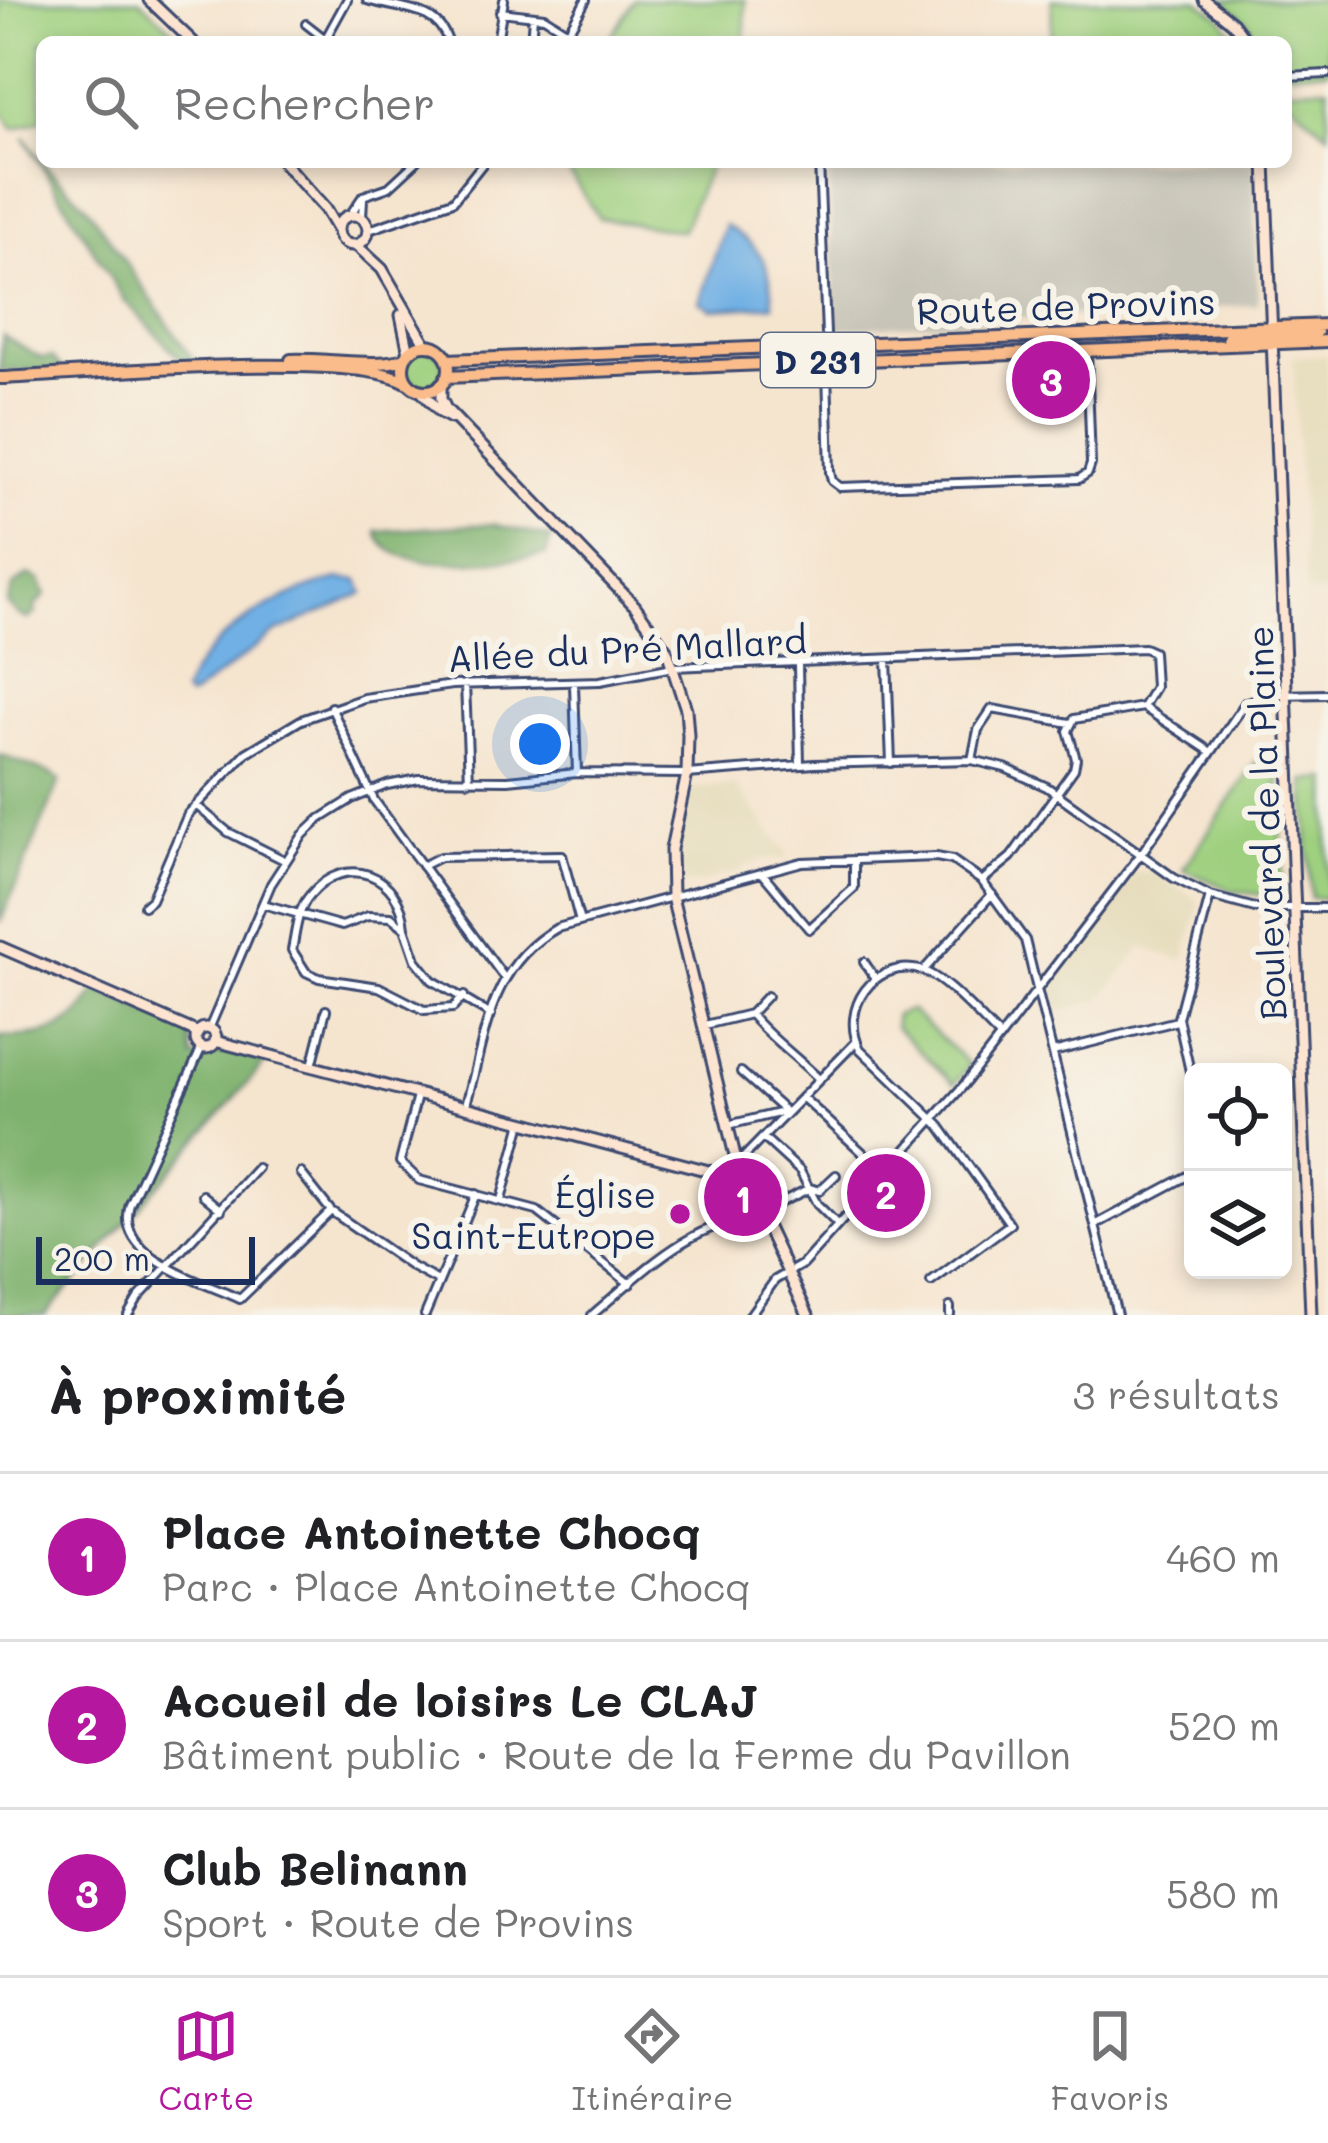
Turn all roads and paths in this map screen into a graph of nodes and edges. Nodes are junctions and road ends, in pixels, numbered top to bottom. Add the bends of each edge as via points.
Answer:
1 (149, 0) edge
2 (347, 0) edge
3 (367, 0) edge
4 (504, 0) edge
5 (586, 0) edge
6 (1204, 0) edge
7 (500, 12) junction
8 (533, 16) junction
9 (306, 24) dead end
10 (187, 36) edge
11 (322, 36) edge
12 (329, 36) edge
13 (446, 36) edge
14 (498, 36) edge
15 (531, 36) edge
16 (1243, 36) edge
17 (1328, 74) edge
18 (1292, 76) edge
19 (288, 168) edge
20 (410, 168) edge
21 (479, 168) edge
22 (818, 168) edge
23 (1265, 168) edge
24 (364, 196) junction
25 (325, 209) junction
26 (347, 216) junction
27 (362, 217) junction
28 (338, 231) junction
29 (368, 234) junction
30 (356, 245) junction
31 (372, 258) junction
32 (398, 298) junction
33 (1328, 333) edge
34 (826, 334) junction
35 (1273, 335) junction
36 (841, 344) junction
37 (426, 345) junction
38 (812, 346) junction
39 (1087, 350) junction
40 (407, 356) junction
41 (841, 358) junction
42 (447, 360) junction
43 (813, 360) junction
44 (826, 371) junction
45 (131, 372) junction
46 (0, 378) edge
47 (444, 381) junction
48 (414, 387) junction
49 (461, 424) junction
50 (887, 659) junction
51 (798, 664) junction
52 (673, 667) junction
53 (465, 684) junction
54 (574, 684) junction
55 (1328, 694) edge
56 (1286, 695) junction
57 (332, 707) junction
58 (1143, 707) junction
59 (1070, 723) junction
60 (1211, 752) junction
61 (972, 760) junction
62 (800, 765) junction
63 (891, 765) junction
64 (577, 773) junction
65 (687, 774) junction
66 (469, 781) junction
67 (369, 791) junction
68 (1057, 794) junction
69 (196, 806) junction
70 (1141, 854) junction
71 (284, 860) junction
72 (854, 860) junction
73 (422, 866) junction
74 (763, 874) junction
75 (982, 881) junction
76 (992, 893) junction
77 (1210, 896) junction
78 (672, 898) junction
79 (263, 904) junction
80 (144, 906) dead end
81 (1328, 908) edge
82 (1295, 909) junction
83 (300, 913) junction
84 (580, 922) junction
85 (405, 928) junction
86 (0, 946) edge
87 (864, 962) dead end
88 (922, 971) junction
89 (504, 977) junction
90 (875, 978) junction
91 (1036, 989) junction
92 (464, 995) junction
93 (767, 996) dead end
94 (326, 1010) dead end
95 (750, 1014) junction
96 (491, 1015) junction
97 (1178, 1021) junction
98 (701, 1025) junction
99 (203, 1031) junction
100 (1000, 1037) junction
101 (215, 1041) junction
102 (856, 1042) junction
103 (202, 1047) junction
104 (1053, 1052) junction
105 (1188, 1063) edge
106 (311, 1066) junction
107 (741, 1072) dead end
108 (819, 1078) junction
109 (417, 1096) junction
110 (802, 1096) junction
111 (465, 1108) junction
112 (786, 1112) junction
113 (934, 1120) junction
114 (522, 1122) junction
115 (728, 1125) junction
116 (764, 1137) junction
117 (257, 1168) dead end
118 (740, 1172) junction
119 (301, 1173) dead end
120 (885, 1173) junction
121 (836, 1175) dead end
122 (1184, 1178) edge
123 (810, 1188) junction
124 (476, 1194) junction
125 (203, 1195) dead end
126 (501, 1200) junction
127 (220, 1210) junction
128 (331, 1211) junction
129 (760, 1216) junction
130 (721, 1222) junction
131 (838, 1225) junction
132 (1095, 1225) junction
133 (167, 1268) junction
134 (788, 1273) junction
135 (438, 1281) junction
136 (931, 1282) dead end
137 (630, 1284) junction
138 (128, 1315) edge
139 (425, 1315) edge
140 (592, 1315) edge
141 (750, 1315) edge
142 (808, 1315) edge
143 (1118, 1315) edge
144 (1311, 1315) edge

1 - 10 main road
2 - 12 street
3 - 13 street via 428,14
4 - 7 street
5 - 8 street via 566,36
6 - 16 main road
7 - 8 street
7 - 14 street
8 - 15 street
9 - 11 street
17 - 18 street
19 - 25 main road
20 - 24 street
21 - 29 street via 453,201
22 - 34 street
23 - 35 main road, Boulevard de la Plaine
24 - 26 street
24 - 27 street
25 - 26 main road
25 - 28 main road
26 - 27 main road
26 - 28 main road
27 - 29 main road
28 - 30 main road
29 - 30 main road
29 - 31 main road
30 - 31 main road
31 - 32 main road
32 - 37 main road
32 - 40 main road
33 - 35 main road, Route de Provins / D 231
34 - 36 street
34 - 38 street
35 - 36 main road, Route de Provins / D 231
35 - 39 main road, Route de Provins / D 231
35 - 56 main road, Boulevard de la Plaine
36 - 38 main road, Route de Provins / D 231
37 - 40 main road
37 - 42 main road
38 - 42 main road, Route de Provins / D 231
39 - 41 main road, Route de Provins / D 231
39 - 44 street via 1091,464 1073,480 840,487 830,472
40 - 45 main road via 387,366 317,358
40 - 48 main road via 403,370
41 - 43 main road, Route de Provins / D 231
41 - 44 street
42 - 47 main road
43 - 44 street
43 - 47 main road, Route de Provins / D 231
45 - 46 main road
45 - 48 main road via 332,367 392,375
47 - 48 main road
47 - 49 main road via 442,403
48 - 49 main road
49 - 52 main road via 656,630
50 - 51 street, Allée du Pré Mallard
50 - 58 street, Allée du Pré Mallard via 1144,648 1153,652 1155,687
50 - 63 street
51 - 52 street, Allée du Pré Mallard
51 - 62 street
52 - 54 street, Allée du Pré Mallard
52 - 65 main road via 686,709
53 - 54 street, Allée du Pré Mallard
53 - 57 street, Allée du Pré Mallard
53 - 66 street
54 - 64 street
55 - 56 street
56 - 60 street via 1250,699
56 - 82 main road, Boulevard de la Plaine
57 - 67 street
57 - 69 street, Allée du Pré Mallard via 256,745
58 - 59 street
58 - 60 street
59 - 61 street via 992,710
59 - 68 street via 1074,769
60 - 70 street
61 - 63 street
61 - 68 street
62 - 63 street
62 - 65 street
64 - 65 street
64 - 66 street
65 - 78 main road via 670,849
66 - 67 street via 418,779
67 - 71 street via 320,819
67 - 73 street
68 - 70 street
68 - 75 street via 1011,857
69 - 71 street
69 - 80 street, Allée du Pré Mallard
70 - 77 street
70 - 91 street
71 - 79 street
72 - 74 street
72 - 74 street via 854,888 809,928
72 - 75 street via 936,856
73 - 84 street via 440,857 562,854
73 - 89 street
74 - 78 street
75 - 76 street
76 - 88 street
76 - 91 street via 1025,940
77 - 82 street
77 - 97 street
78 - 84 street
78 - 98 main road
79 - 83 street
79 - 99 street
81 - 82 street
82 - 144 main road, Boulevard de la Plaine
83 - 85 street via 342,926 391,917
83 - 85 street via 328,878 363,871 396,900
83 - 92 street via 292,950 306,972 379,987 424,1010 452,1008
84 - 89 street via 526,947
85 - 92 street via 421,968
86 - 99 main road
87 - 90 street
88 - 90 street
88 - 100 street
89 - 96 street
90 - 102 street via 855,1009
91 - 100 street
91 - 104 street
92 - 96 street
93 - 95 street
94 - 106 street
95 - 98 street
95 - 108 street
96 - 111 street
97 - 104 street
97 - 105 street
98 - 115 main road
99 - 101 main road
99 - 103 main road via 196,1041
100 - 113 street
101 - 103 main road
101 - 106 main road
102 - 108 street
102 - 113 street
103 - 133 street via 125,1220 130,1237
104 - 132 street
106 - 109 main road
107 - 112 street
108 - 110 street
109 - 111 main road
109 - 124 street via 400,1162 418,1180
110 - 112 street
110 - 120 street
111 - 114 main road
112 - 115 street
112 - 116 street
113 - 120 street
113 - 136 street via 1010,1224
114 - 118 main road via 724,1175
114 - 126 street
115 - 118 main road
116 - 118 street
116 - 123 street
117 - 127 street
118 - 129 main road
118 - 130 street
119 - 128 street
120 - 131 street
121 - 123 street via 819,1191
122 - 132 street
123 - 129 street
123 - 131 street
124 - 126 street
124 - 135 street
125 - 127 street
126 - 137 street via 537,1210
127 - 133 street
128 - 133 street via 240,1299
128 - 135 street
129 - 130 street
129 - 134 main road
130 - 137 street
131 - 134 street
132 - 143 street
133 - 138 street
134 - 141 street
134 - 142 main road
135 - 139 street
137 - 140 street

